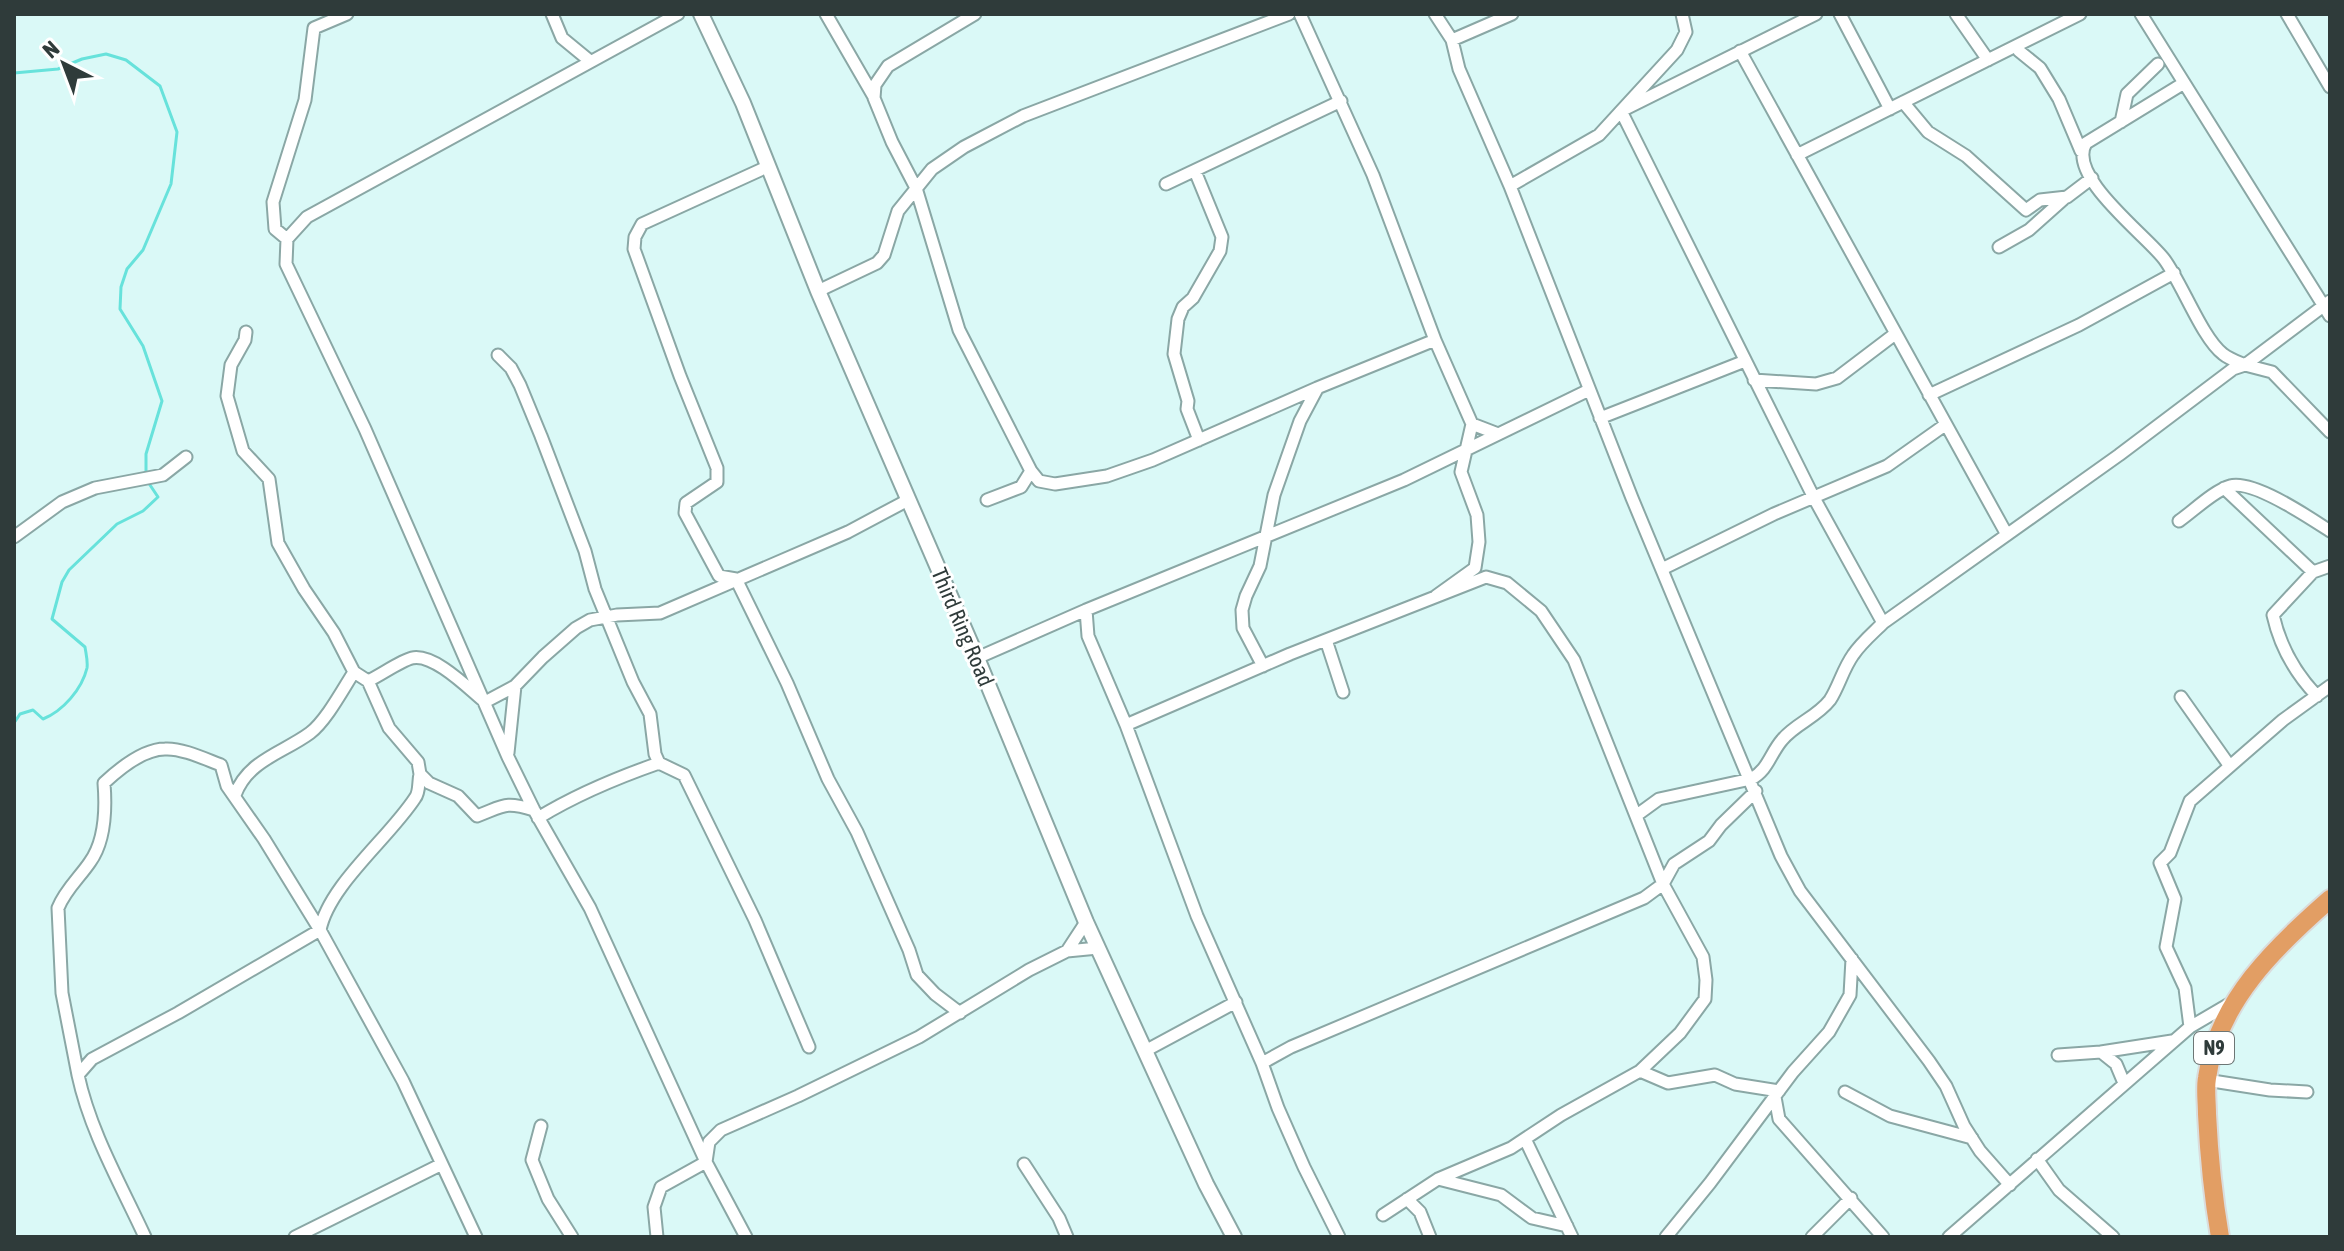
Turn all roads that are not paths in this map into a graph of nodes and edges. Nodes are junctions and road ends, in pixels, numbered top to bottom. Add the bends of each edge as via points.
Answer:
1 (347, 14) edge
2 (552, 14) edge
3 (678, 14) edge
4 (701, 14) edge
5 (826, 14) edge
6 (975, 14) edge
7 (1289, 14) edge
8 (1300, 14) edge
9 (1435, 14) edge
10 (1512, 14) edge
11 (1682, 14) edge
12 (1816, 14) edge
13 (1840, 14) edge
14 (1956, 14) edge
15 (2080, 14) edge
16 (2141, 14) edge
17 (2287, 14) edge
18 (1452, 40) junction
19 (1740, 51) junction
20 (2019, 51) dead end
21 (1988, 60) junction
22 (590, 61) junction
23 (2158, 64) dead end
24 (2184, 83) junction
25 (2330, 87) edge
26 (874, 98) junction
27 (1341, 101) junction
28 (1903, 102) junction
29 (1890, 109) junction
30 (1621, 111) junction
31 (2121, 122) junction
32 (2081, 151) junction
33 (1797, 155) junction
34 (767, 167) junction
35 (1195, 171) junction
36 (2092, 178) junction
37 (1166, 184) dead end
38 (1510, 186) junction
39 (916, 188) junction
40 (2067, 197) junction
41 (287, 239) junction
42 (1999, 247) dead end
43 (2174, 273) junction
44 (818, 291) junction
45 (2328, 308) edge
46 (246, 332) dead end
47 (1895, 334) junction
48 (1435, 340) junction
49 (498, 355) dead end
50 (1745, 361) junction
51 (2245, 365) junction
52 (1754, 380) junction
53 (1317, 388) junction
54 (1589, 390) junction
55 (1929, 395) junction
56 (1284, 403) junction
57 (1600, 418) junction
58 (1300, 421) junction
59 (1472, 424) junction
60 (1945, 425) junction
61 (2330, 432) edge
62 (1498, 434) junction
63 (1199, 440) junction
64 (1468, 449) junction
65 (186, 457) dead end
66 (1031, 471) junction
67 (2224, 488) junction
68 (1814, 498) junction
69 (908, 500) junction
70 (987, 500) dead end
71 (2179, 521) dead end
72 (2330, 531) edge
73 (2006, 533) junction
74 (1265, 536) junction
75 (14, 537) edge
76 (2330, 566) edge
77 (1662, 569) junction
78 (2313, 572) junction
79 (736, 579) junction
80 (1436, 596) junction
81 (1086, 610) junction
82 (607, 618) junction
83 (1066, 620) junction
84 (1883, 623) junction
85 (1088, 636) junction
86 (1326, 640) junction
87 (977, 658) junction
88 (1263, 666) junction
89 (354, 672) junction
90 (368, 681) junction
91 (515, 686) junction
92 (2330, 686) edge
93 (1343, 692) dead end
94 (2317, 696) junction
95 (2181, 697) dead end
96 (485, 702) junction
97 (1126, 725) junction
98 (508, 757) junction
99 (659, 763) junction
100 (2229, 765) junction
101 (424, 778) junction
102 (1754, 785) junction
103 (449, 792) junction
104 (235, 795) junction
105 (418, 795) junction
106 (536, 814) junction
107 (1637, 815) junction
108 (1663, 884) junction
109 (2330, 899) edge
110 (1086, 922) junction
111 (320, 930) junction
112 (1098, 948) junction
113 (1067, 951) junction
114 (1852, 959) junction
115 (1871, 986) junction
116 (1850, 995) junction
117 (2237, 1000) junction
118 (1236, 1002) junction
119 (960, 1013) junction
120 (2190, 1027) junction
121 (2174, 1041) junction
122 (809, 1047) dead end
123 (1145, 1051) junction
124 (2101, 1052) junction
125 (2058, 1055) dead end
126 (1262, 1063) junction
127 (1640, 1071) junction
128 (78, 1075) junction
129 (2206, 1080) junction
130 (2124, 1083) junction
131 (1845, 1092) dead end
132 (2307, 1092) dead end
133 (1777, 1094) junction
134 (1761, 1115) junction
135 (1779, 1119) junction
136 (541, 1126) dead end
137 (1972, 1138) junction
138 (1525, 1139) junction
139 (2037, 1159) junction
140 (706, 1162) junction
141 (1024, 1164) dead end
142 (440, 1165) junction
143 (1438, 1179) junction
144 (2010, 1185) junction
145 (1851, 1198) junction
146 (1407, 1199) junction
147 (1383, 1215) dead end
148 (1569, 1232) edge
149 (145, 1237) edge
150 (295, 1237) edge
151 (476, 1237) edge
152 (572, 1237) edge
153 (657, 1237) edge
154 (746, 1237) edge
155 (1067, 1237) edge
156 (1234, 1237) edge
157 (1339, 1237) edge
158 (1430, 1237) edge
159 (1666, 1237) edge
160 (1812, 1237) edge
161 (1883, 1237) edge
162 (1949, 1237) edge
163 (2113, 1237) edge
164 (2220, 1237) edge

1 - 41 street via 314,28 305,100 273,202 275,229
2 - 22 street via 562,38
3 - 22 street
4 - 34 street, Third Ring Road
5 - 26 street
6 - 26 street via 888,66 875,85
7 - 39 street via 1023,116 953,154
8 - 27 street
9 - 18 street
10 - 18 street
11 - 30 street via 1686,32 1677,50
12 - 19 street
13 - 29 street
14 - 21 street
15 - 21 street
16 - 24 street
17 - 25 street
18 - 38 street via 1459,69
19 - 30 street
19 - 33 street
20 - 32 street via 2040,68
21 - 28 street
22 - 41 street via 307,217
23 - 31 street via 2127,94
24 - 31 street
24 - 45 street
26 - 39 street
27 - 35 street
27 - 48 street
28 - 29 street
28 - 40 street via 1928,132 1966,156 2026,210 2040,200
29 - 33 street
30 - 38 street via 1599,135
30 - 50 street
31 - 32 street
32 - 36 street
33 - 47 street
34 - 44 street, Third Ring Road
34 - 79 street via 642,224 634,249 717,468 717,482 686,503 685,513 719,576
35 - 37 street
35 - 63 street via 1222,237 1220,251 1180,312 1175,340 1187,409
36 - 40 street
36 - 43 street via 2116,212
38 - 54 street
39 - 44 street via 898,211 877,263
39 - 66 street via 959,330
40 - 42 street via 2029,230
41 - 96 street via 286,264
43 - 51 street via 2222,353
43 - 55 street via 2079,325
44 - 69 street, Third Ring Road
45 - 51 street
46 - 89 street via 231,365 227,396 243,451 269,479 278,543
47 - 52 street via 1837,378 1816,384
47 - 55 street
48 - 53 street
48 - 59 street
49 - 82 street via 520,385
50 - 52 street
50 - 57 street
51 - 61 street via 2272,372
51 - 73 street
52 - 68 street
53 - 56 street
53 - 58 street
54 - 57 street
54 - 62 street
55 - 60 street
56 - 58 street
56 - 63 street
57 - 77 street
58 - 74 street
59 - 62 street
59 - 64 street
60 - 68 street via 1887,466
60 - 73 street
62 - 64 street
63 - 66 street via 1077,483 1039,481
64 - 74 street
64 - 80 street via 1461,472 1477,515 1475,568
65 - 75 street via 163,475 95,488 62,502
66 - 70 street via 1021,487
67 - 71 street
67 - 72 street via 2241,485 2255,490
67 - 78 street
68 - 77 street
68 - 84 street
69 - 79 street via 848,532
69 - 87 street, Third Ring Road
73 - 84 street
74 - 81 street
74 - 88 street via 1260,566 1242,610 1243,628
76 - 78 street
77 - 102 street
78 - 94 street via 2273,615 2285,654
79 - 82 street via 660,613
79 - 119 street via 857,832 917,975
80 - 86 street
80 - 107 street via 1486,577 1507,583 1541,611 1574,660
81 - 83 street
81 - 85 street
82 - 91 street via 576,628
82 - 99 street via 650,714
83 - 85 street
83 - 87 street
84 - 102 street via 1854,654 1821,710 1778,744
85 - 97 street
86 - 88 street
86 - 93 street
87 - 110 street, Third Ring Road
88 - 97 street
89 - 90 street
89 - 104 street via 312,732 241,778
90 - 96 street via 411,658 425,657
90 - 101 street via 389,728 418,762
91 - 96 street
91 - 98 street
92 - 94 street
94 - 100 street
95 - 100 street
96 - 98 street
97 - 118 street via 1182,877
98 - 106 street
99 - 106 street
99 - 122 street via 684,775
100 - 120 street via 2190,801 2170,853 2160,863 2175,899 2166,947 2185,988
101 - 103 street
101 - 105 street
102 - 107 street via 1659,799
102 - 108 street via 1709,841 1674,864
102 - 114 street via 1800,891
103 - 105 street
103 - 106 street via 477,816 508,805
104 - 111 street
104 - 128 street via 221,765 166,748 118,769 104,783 106,813 93,859 58,908 62,993
105 - 111 street via 347,881 323,915
106 - 140 street via 590,908
107 - 108 street
108 - 126 street via 1644,898
108 - 127 street via 1703,957 1705,999 1680,1033
109 - 117 highway, N9 via 2273,952
110 - 112 street, Third Ring Road
110 - 113 street
111 - 128 street via 92,1059
111 - 142 street via 403,1081
112 - 113 street
112 - 123 street, Third Ring Road
113 - 119 street
114 - 115 street
114 - 116 street
115 - 116 street
115 - 137 street via 1946,1086
116 - 133 street via 1829,1032
117 - 120 street
117 - 129 highway, N9 via 2212,1052
118 - 123 street
118 - 126 street
119 - 140 street via 721,1130 709,1142
120 - 121 street
121 - 124 street
121 - 130 street
123 - 156 street, Third Ring Road
124 - 125 street
124 - 130 street via 2116,1064
126 - 157 street
127 - 133 street via 1668,1083 1715,1075
127 - 138 street
128 - 149 street
129 - 132 street
129 - 164 highway, N9
130 - 139 street
131 - 137 street via 1890,1116
133 - 134 street
133 - 135 street
134 - 135 street
134 - 159 street
135 - 145 street
136 - 152 street via 532,1160
137 - 144 street
138 - 143 street
138 - 148 street
139 - 144 street
139 - 163 street via 2059,1190
140 - 153 street via 661,1187 654,1207
140 - 154 street
141 - 155 street
142 - 150 street
142 - 151 street
143 - 146 street
143 - 148 street via 1501,1195 1532,1218
144 - 162 street
145 - 160 street
145 - 161 street
146 - 147 street
146 - 158 street via 1420,1212

